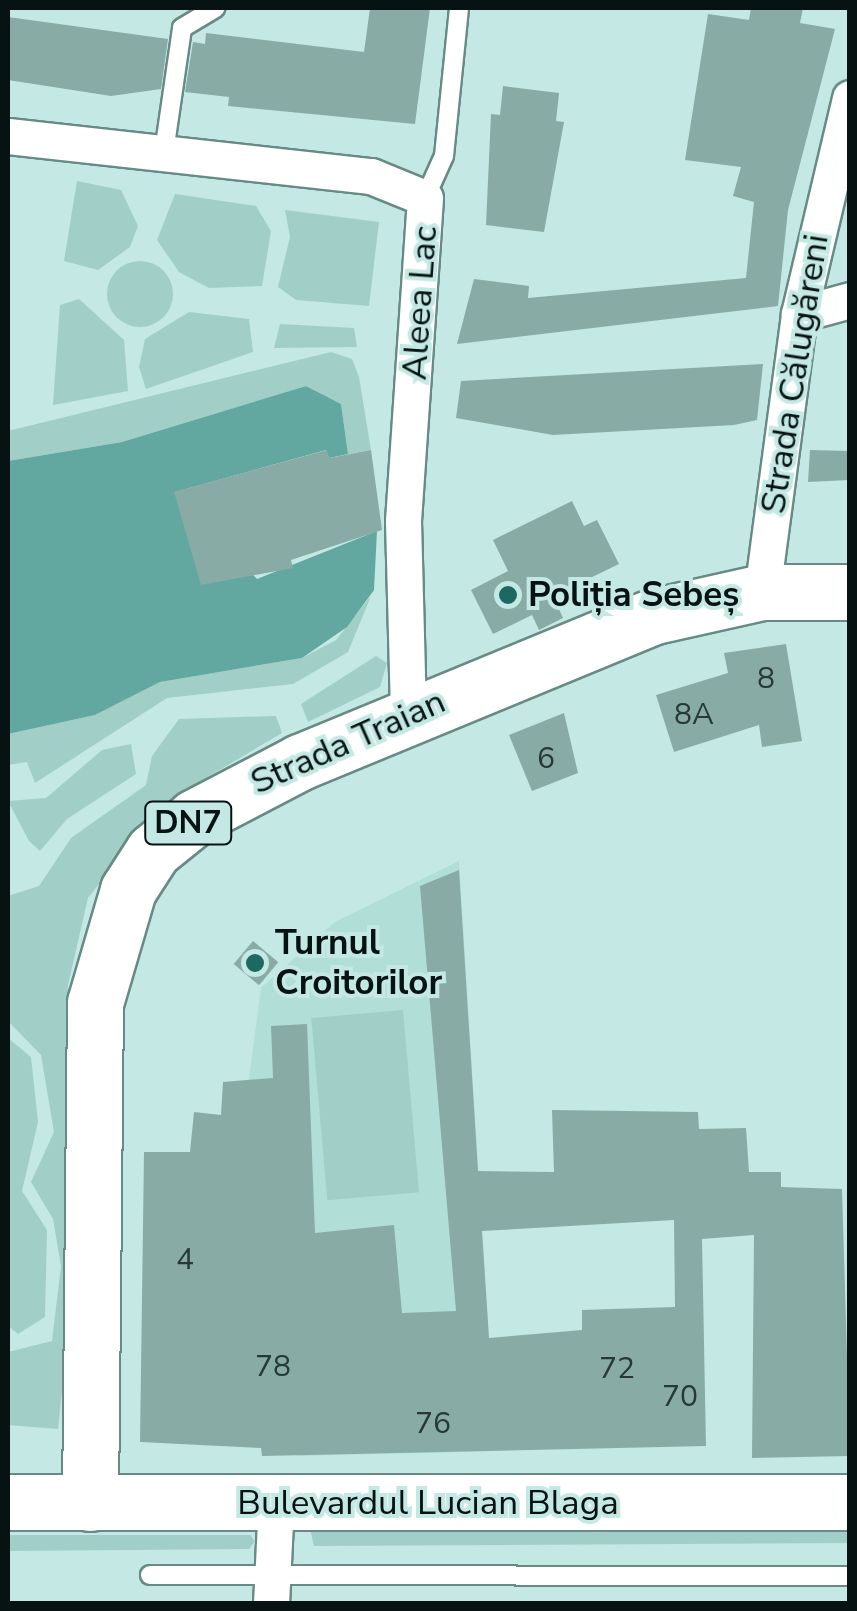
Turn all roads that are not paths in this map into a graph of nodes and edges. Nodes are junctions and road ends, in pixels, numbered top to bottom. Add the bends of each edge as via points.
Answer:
1 (215, 8) edge
2 (459, 8) edge
3 (850, 98) edge
4 (8, 136) edge
5 (164, 152) junction
6 (425, 198) junction
7 (850, 300) edge
8 (798, 314) junction
9 (762, 592) junction
10 (850, 592) edge
11 (408, 714) junction
12 (8, 1502) edge
13 (850, 1502) edge
14 (90, 1503) junction
15 (276, 1504) junction
16 (150, 1575) dead end
17 (850, 1576) edge
18 (273, 1589) edge

1 - 5 lane via 182,28
2 - 6 lane via 444,156
3 - 8 street, Strada Călugăreni
4 - 5 street, Aleea Lac
5 - 6 street, Aleea Lac via 371,176
6 - 11 street, Aleea Lac via 404,521
7 - 8 street
8 - 9 street, Strada Călugăreni
9 - 10 main road, Strada Traian / DN7
9 - 11 main road, Strada Traian / DN7 via 655,616
11 - 14 main road, Strada Traian / DN7 via 195,817 154,852 128,890 95,1003 90,1072
12 - 14 main road, Bulevardul Lucian Blaga
13 - 15 main road, Bulevardul Lucian Blaga
14 - 15 main road, Bulevardul Lucian Blaga
15 - 18 street
16 - 18 lane, Bulevardul Lucian Blaga
17 - 18 lane, Bulevardul Lucian Blaga

